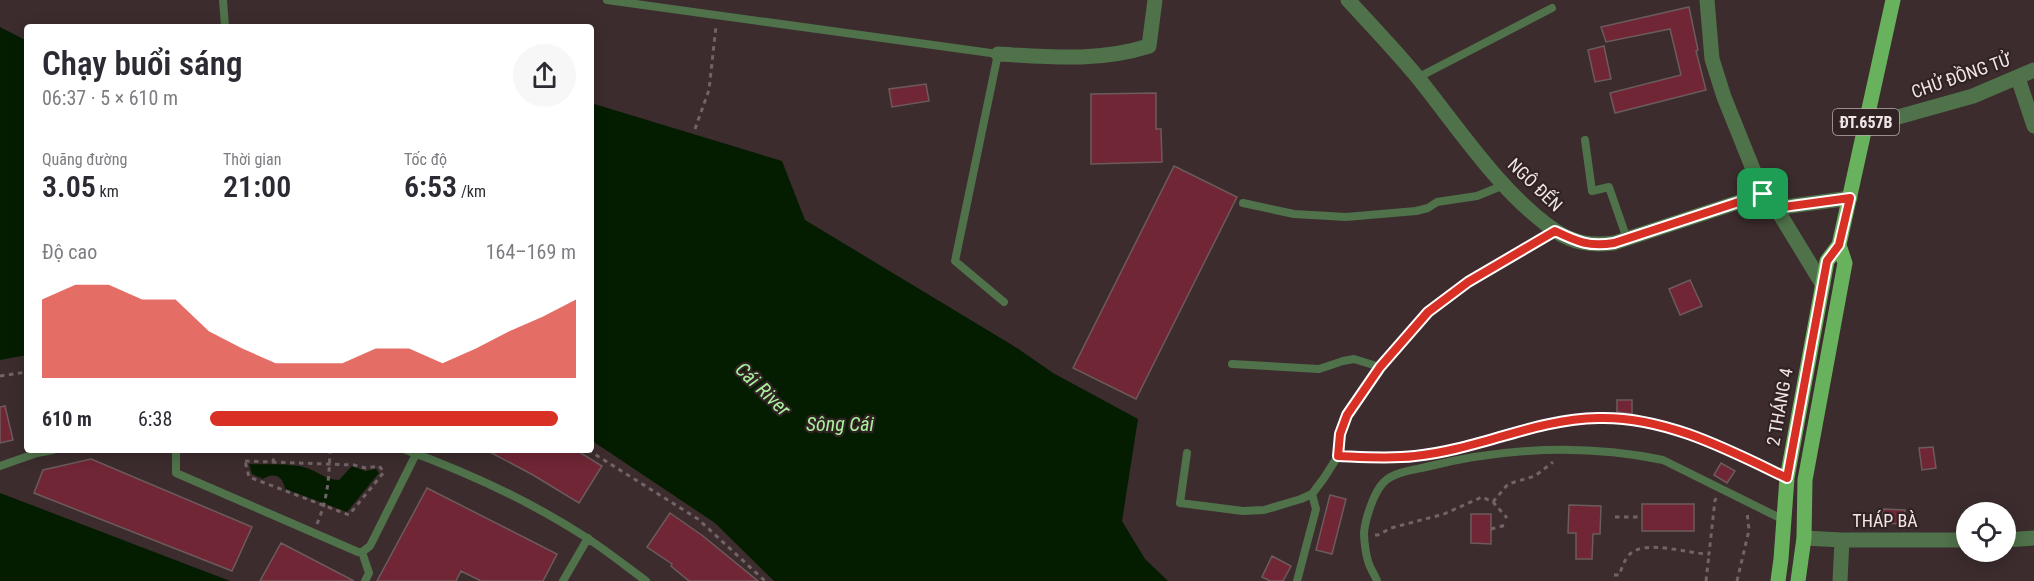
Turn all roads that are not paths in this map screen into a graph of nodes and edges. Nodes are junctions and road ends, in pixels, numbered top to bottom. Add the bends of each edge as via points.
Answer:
1 (223, 0) edge
2 (607, 0) edge
3 (1155, 0) edge
4 (1348, 0) edge
5 (1707, 0) edge
6 (1893, 0) edge
7 (1552, 8) dead end
8 (225, 24) edge
9 (998, 54) junction
10 (2034, 70) edge
11 (1417, 78) junction
12 (2018, 78) junction
13 (1866, 126) junction
14 (2034, 126) edge
15 (1585, 140) dead end
16 (1504, 185) junction
17 (1763, 194) junction
18 (1850, 198) junction
19 (1243, 203) dead end
20 (1776, 208) junction
21 (1555, 231) junction
22 (1627, 239) junction
23 (1839, 245) junction
24 (1823, 285) junction
25 (1004, 302) dead end
26 (1232, 364) dead end
27 (1380, 367) junction
28 (37, 453) edge
29 (176, 453) edge
30 (1187, 453) dead end
31 (416, 454) joint
32 (1338, 456) junction
33 (0, 466) edge
34 (1787, 478) junction
35 (1312, 494) junction
36 (1784, 520) junction
37 (588, 538) junction
38 (1804, 538) junction
39 (2034, 538) edge
40 (2016, 539) edge
41 (1842, 540) junction
42 (1956, 540) edge
43 (362, 552) junction
44 (365, 581) edge
45 (563, 581) edge
46 (646, 581) edge
47 (1298, 581) edge
48 (1377, 581) edge
49 (1778, 581) edge
50 (1798, 581) edge
51 (1840, 581) edge

1 - 8 lane
2 - 9 lane
3 - 9 street via 1149,46 1125,54 1083,58
4 - 11 street, NGÔ ĐẾN
5 - 17 street via 1712,59
6 - 13 main road, 2 THÁNG 4 / ĐT.657B
7 - 11 lane
9 - 25 lane via 955,261
10 - 12 street, CHỬ ĐỒNG TỬ
11 - 16 street, NGÔ ĐẾN
12 - 13 street, CHỬ ĐỒNG TỬ via 1973,96
12 - 14 street
13 - 18 main road, 2 THÁNG 4 / ĐT.657B
15 - 22 lane via 1592,191 1609,187
16 - 19 lane via 1416,211 1346,217 1294,214
16 - 21 street, NGÔ ĐẾN
17 - 20 street
17 - 22 street, NGÔ ĐẾN
18 - 20 street
18 - 23 main road, 2 THÁNG 4 / ĐT.657B
20 - 24 street
21 - 22 street, NGÔ ĐẾN via 1597,246
21 - 27 lane via 1468,282 1428,312
23 - 24 main road, 2 THÁNG 4 / ĐT.657B via 1827,261
23 - 38 main road, 2 THÁNG 4 / ĐT.657B via 1845,264 1805,480
24 - 34 main road, 2 THÁNG 4 / ĐT.657B
26 - 27 lane via 1319,369 1354,359
27 - 32 lane via 1347,415
28 - 33 lane
29 - 43 lane via 176,473
30 - 35 lane via 1180,503 1264,510
31 - 37 lane via 500,489
31 - 43 lane via 370,546
32 - 34 lane via 1416,456 1563,421 1599,417 1663,426
32 - 35 lane
34 - 36 main road, 2 THÁNG 4 / ĐT.657B
35 - 47 lane via 1316,508
36 - 48 lane via 1663,460 1569,450 1485,455 1389,477 1382,483 1364,533 1369,565
36 - 49 main road, 2 THÁNG 4 / ĐT.657B
37 - 45 lane
37 - 46 lane
38 - 41 street, THÁP BÀ
38 - 50 main road, 2 THÁNG 4 / ĐT.657B
39 - 40 street
41 - 42 street, THÁP BÀ
41 - 51 street
43 - 44 lane via 369,573

